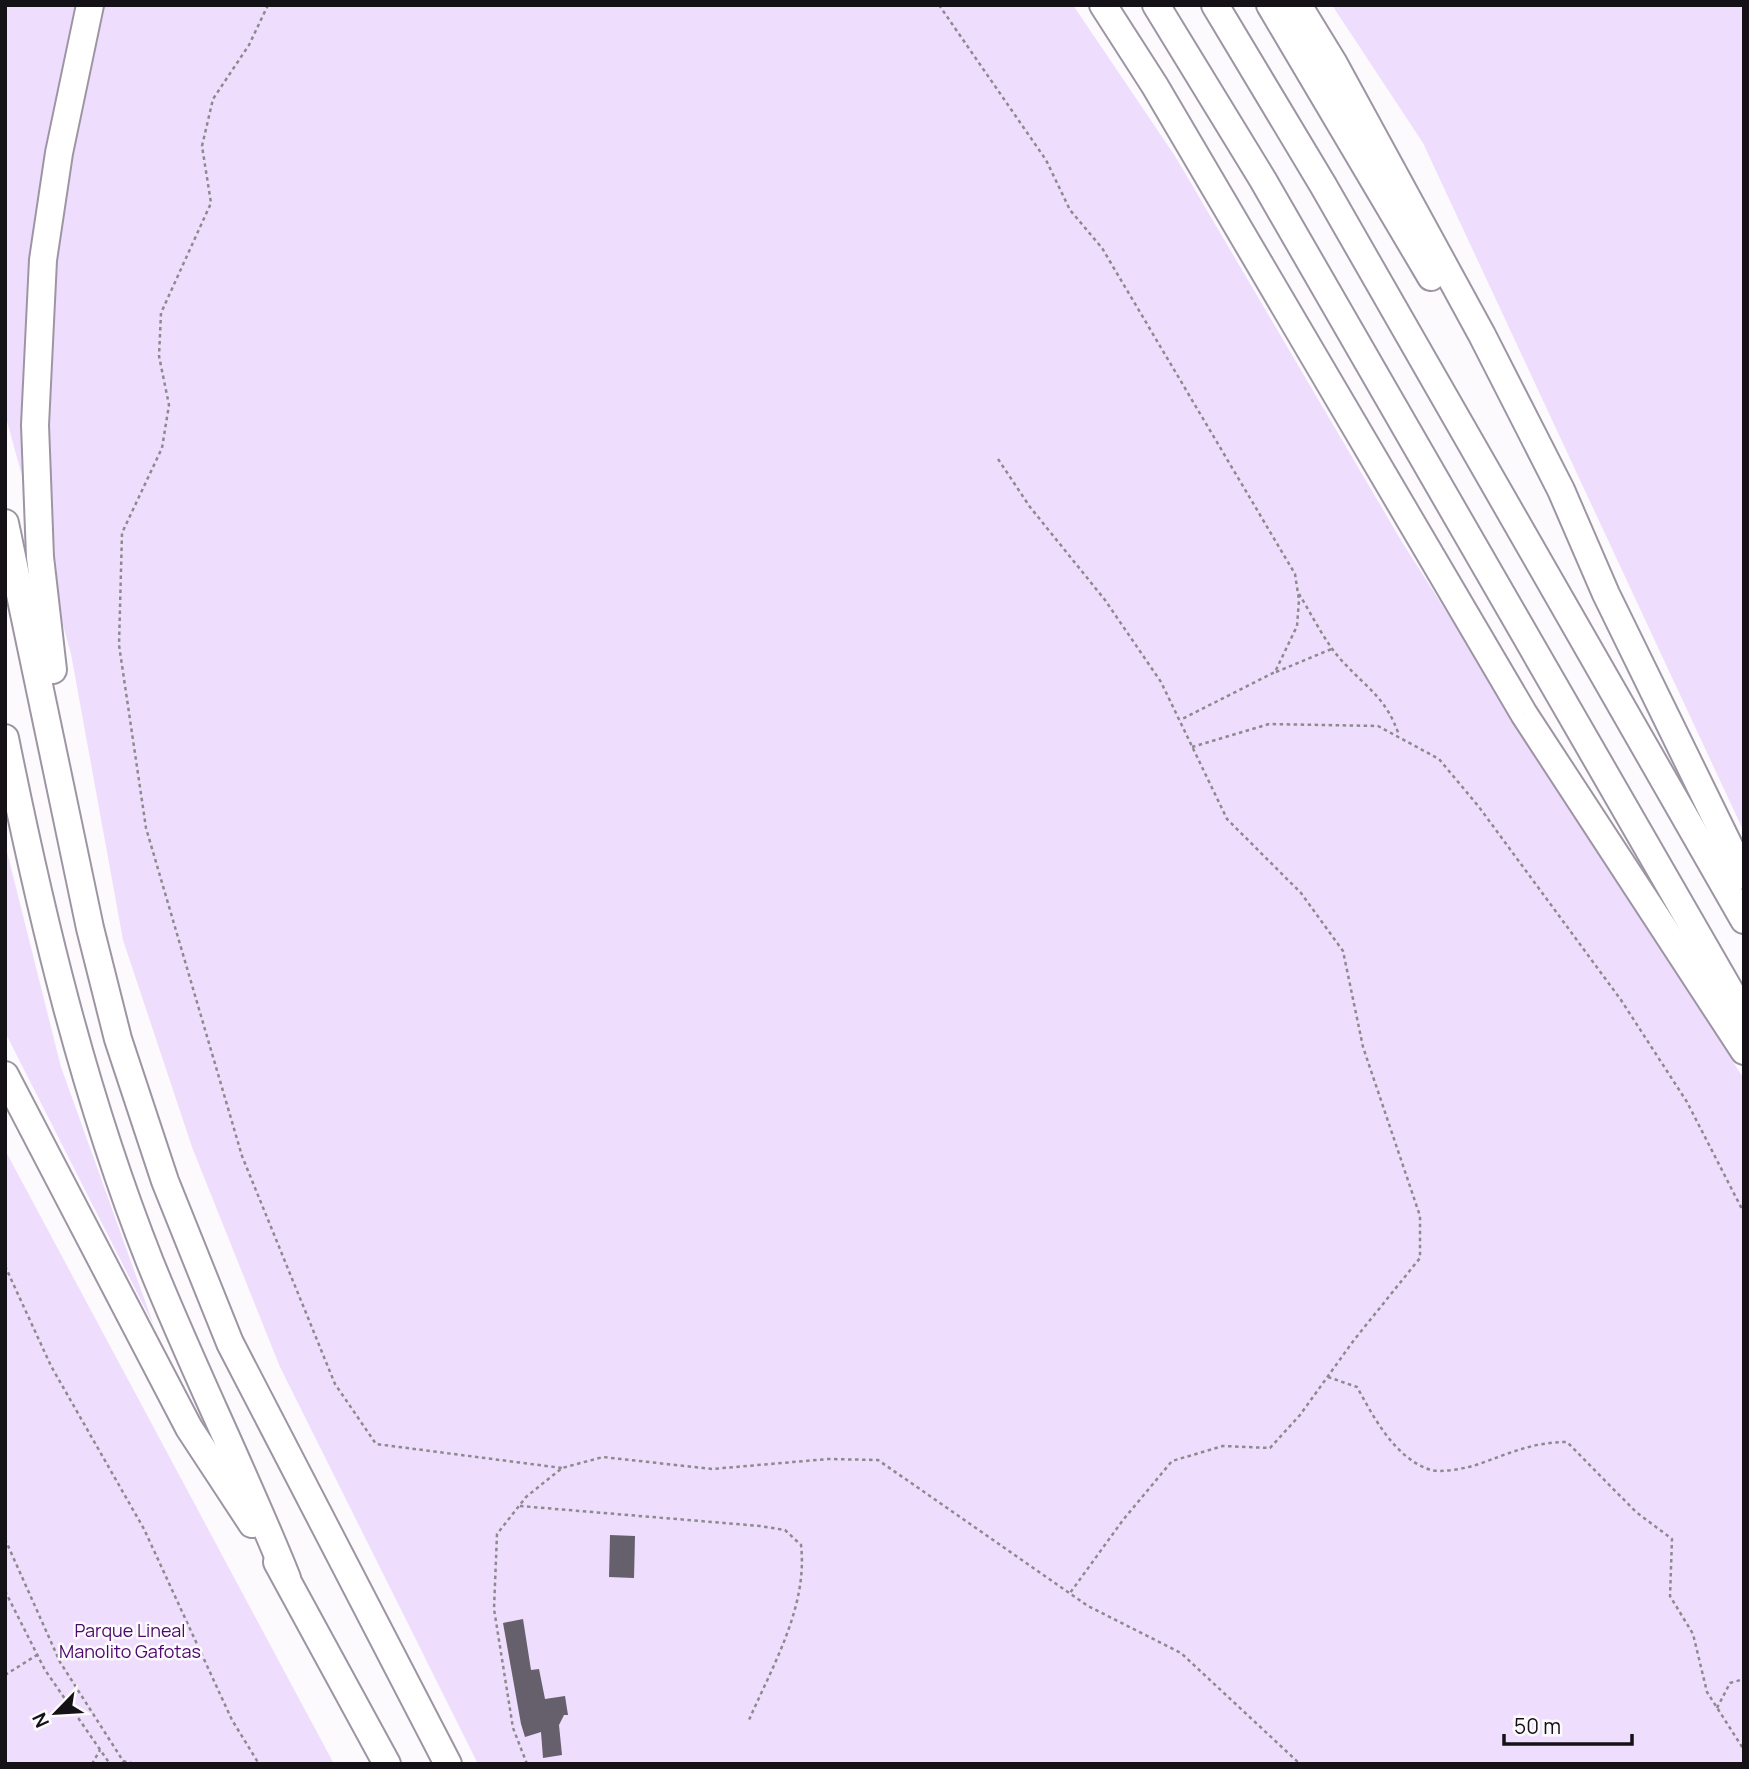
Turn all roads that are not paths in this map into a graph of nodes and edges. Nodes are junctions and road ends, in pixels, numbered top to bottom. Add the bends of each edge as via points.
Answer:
1 (90, 5) edge
2 (100, 5) edge
3 (1091, 5) edge
4 (1103, 5) edge
5 (1156, 5) edge
6 (1215, 5) edge
7 (1270, 5) edge
8 (1298, 5) edge
9 (75, 75) junction
10 (1234, 223) junction
11 (5, 523) edge
12 (1606, 594) junction
13 (5, 738) edge
14 (1744, 876) edge
15 (1744, 920) edge
16 (90, 928) junction
17 (1744, 1015) edge
18 (1744, 1051) edge
19 (5, 1075) edge
20 (287, 1578) junction
21 (387, 1764) edge
22 (448, 1764) edge

1 - 9 highway
2 - 9 highway
3 - 10 highway
4 - 10 highway
5 - 17 highway via 1264,180
6 - 15 highway
7 - 12 highway via 1434,282
8 - 12 highway via 1482,335 1561,490
9 - 16 highway via 43,260 35,425 47,636 90,867
10 - 18 highway via 1524,715
11 - 16 highway
12 - 14 highway
13 - 20 highway via 80,1060 150,1262
16 - 22 highway via 118,1039 165,1181 230,1343
19 - 20 highway via 189,1428
20 - 21 highway

